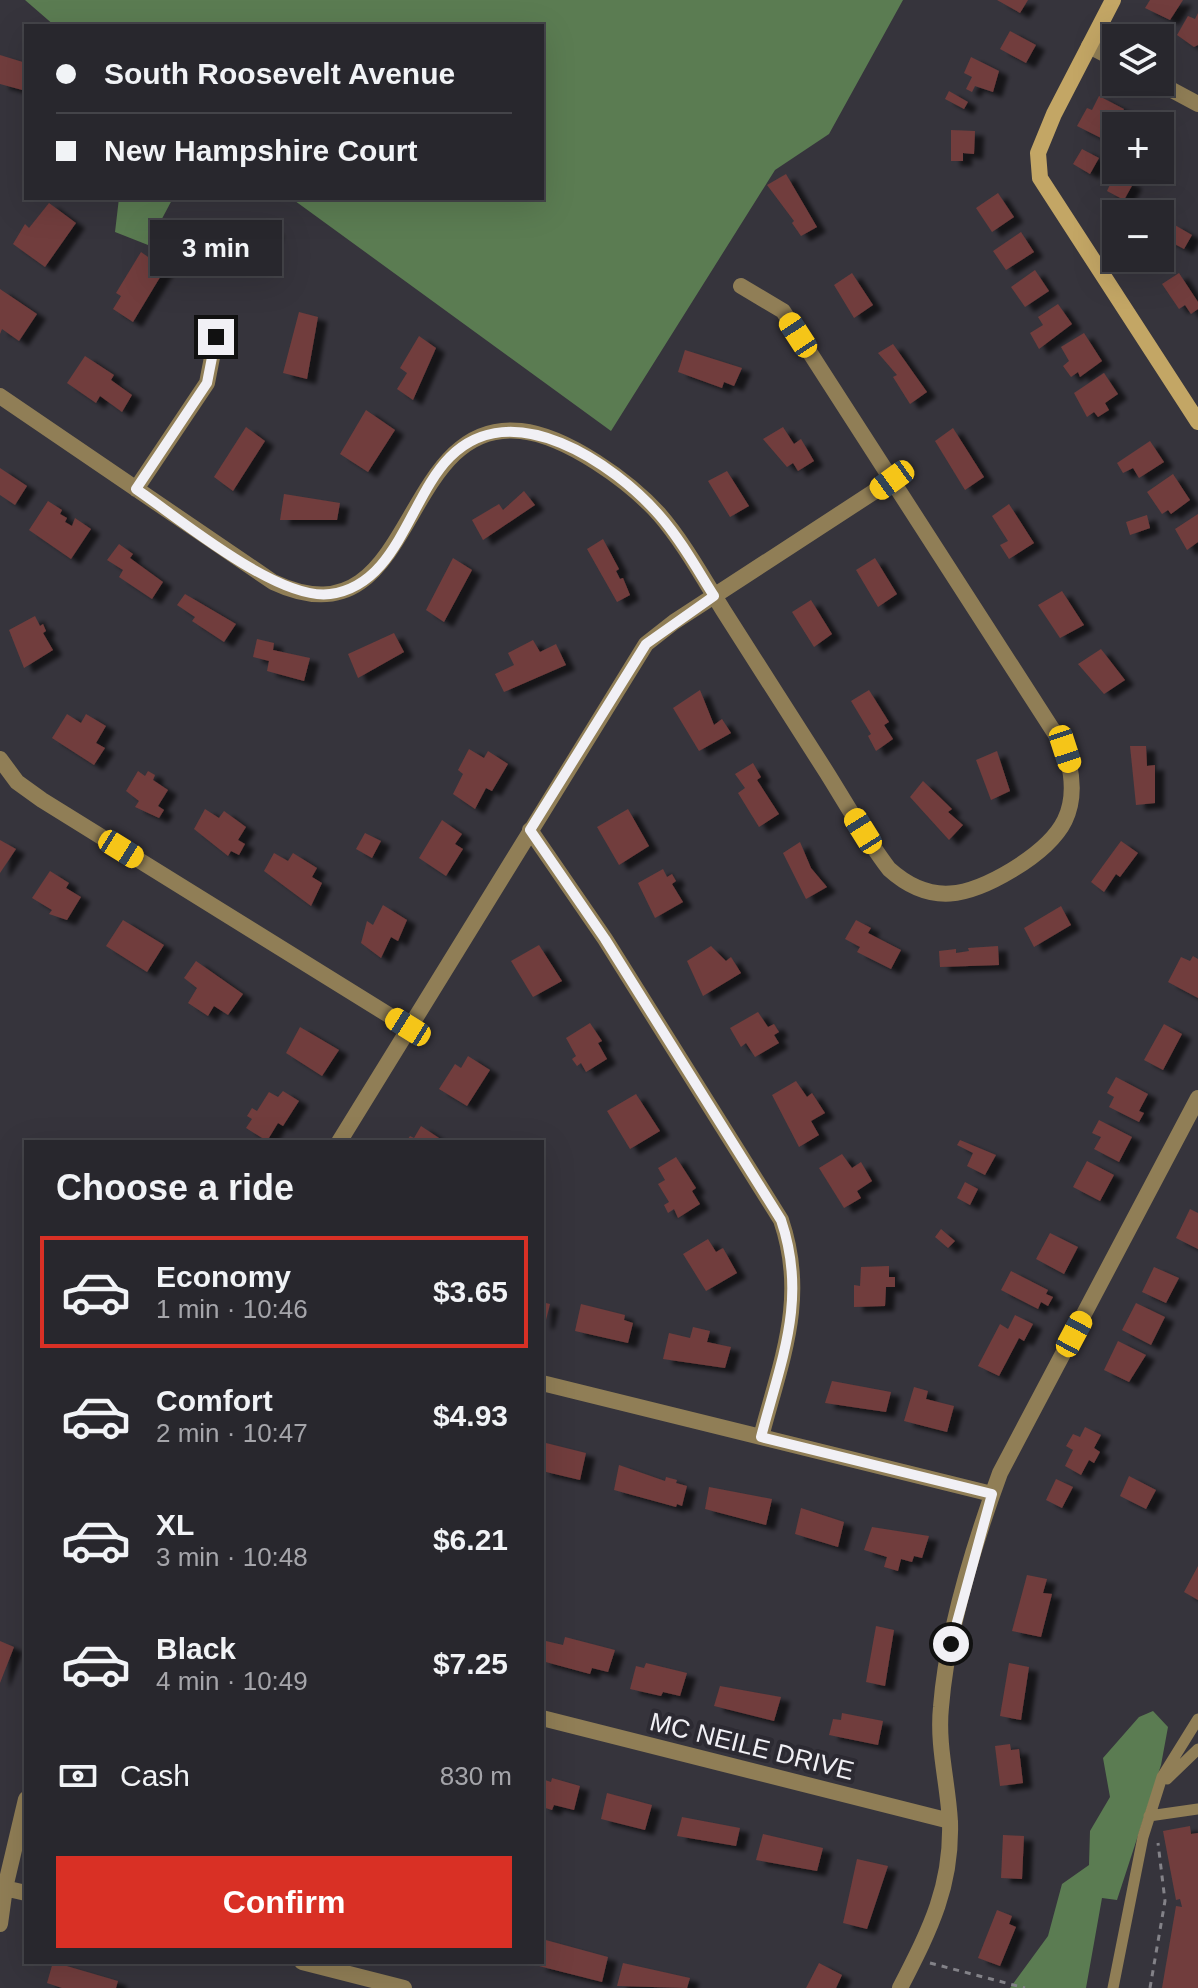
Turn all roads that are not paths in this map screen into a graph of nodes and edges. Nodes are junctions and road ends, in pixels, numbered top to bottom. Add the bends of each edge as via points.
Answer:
1 (1113, 0) edge
2 (1089, 46) junction
3 (1102, 53) edge
4 (1174, 91) edge
5 (1198, 104) edge
6 (741, 286) dead end
7 (216, 337) dead end
8 (0, 396) edge
9 (1198, 422) edge
10 (892, 480) junction
11 (136, 489) junction
12 (714, 596) junction
13 (0, 759) edge
14 (530, 830) junction
15 (408, 1027) junction
16 (1198, 1098) edge
17 (340, 1140) edge
18 (544, 1383) edge
19 (761, 1437) junction
20 (992, 1494) junction
21 (544, 1719) edge
22 (1198, 1719) edge
23 (1198, 1749) edge
24 (1157, 1792) junction
25 (24, 1806) edge
26 (1198, 1809) edge
27 (1149, 1816) junction
28 (950, 1821) junction
29 (2, 1888) edge
30 (24, 1893) edge
31 (0, 1924) edge
32 (310, 1964) edge
33 (404, 1988) edge
34 (900, 1988) edge
35 (1113, 1988) edge

1 - 2 street
2 - 3 street
2 - 9 street via 1038,153 1040,178
4 - 5 street
6 - 10 street via 783,311
7 - 11 street via 207,383
8 - 11 street
10 - 12 street
10 - 12 street via 1065,749 1073,785 1069,810 1059,833 1040,853 983,888 958,894 921,889 897,876
11 - 12 street via 273,582 304,594 330,594 362,582 383,563 457,450 490,433 523,431 586,457 632,488 682,545
12 - 14 street via 646,644
13 - 15 street via 17,782 42,800
14 - 15 street
14 - 19 street via 605,939 781,1220 794,1268 793,1318
15 - 17 street
16 - 20 street
18 - 19 street
19 - 20 street
20 - 28 street via 944,1673 941,1757
21 - 28 street, MC NEILE DRIVE
22 - 24 lane
23 - 24 lane
24 - 27 lane
25 - 29 street
26 - 27 lane
27 - 35 lane
28 - 34 street via 938,1913
29 - 30 street
29 - 31 street
32 - 33 street

